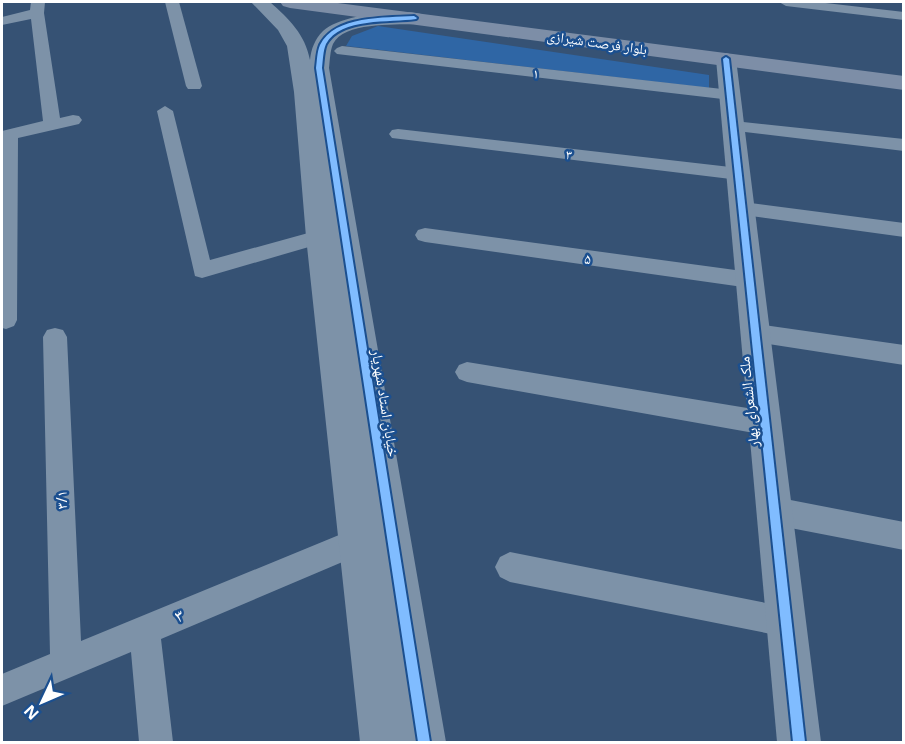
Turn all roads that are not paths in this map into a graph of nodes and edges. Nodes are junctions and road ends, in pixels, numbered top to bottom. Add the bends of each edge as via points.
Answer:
1 (172, 2) edge
2 (260, 2) edge
3 (786, 2) edge
4 (38, 7) edge
5 (418, 10) edge
6 (288, 14) edge
7 (903, 16) edge
8 (2, 21) edge
9 (330, 59) junction
10 (726, 59) junction
11 (903, 64) edge
12 (903, 83) edge
13 (194, 86) dead end
14 (732, 110) junction
15 (165, 111) dead end
16 (73, 120) dead end
17 (51, 125) junction
18 (398, 134) dead end
19 (5, 135) edge
20 (903, 145) edge
21 (739, 174) junction
22 (743, 209) junction
23 (903, 230) edge
24 (425, 235) dead end
25 (319, 237) junction
26 (750, 280) junction
27 (6, 320) dead end
28 (756, 333) junction
29 (56, 337) dead end
30 (903, 355) edge
31 (467, 372) dead end
32 (765, 423) junction
33 (775, 511) junction
34 (903, 536) edge
35 (356, 542) junction
36 (510, 567) dead end
37 (786, 621) junction
38 (144, 630) junction
39 (66, 662) junction
40 (2, 690) edge
41 (156, 742) edge
42 (382, 742) edge
43 (424, 742) edge
44 (799, 742) edge

1 - 13 street
2 - 6 street
3 - 7 street
4 - 8 street
4 - 17 street
5 - 6 main road, بلوار فرصت شیرازی
5 - 9 street via 354,22 335,31 323,43
5 - 10 main road, بلوار فرصت شیرازی
5 - 11 main road, بلوار فرصت شیرازی
6 - 25 street via 305,92
9 - 14 street, ۱
9 - 43 street, خیابان استاد شهریار
10 - 12 main road, بلوار فرصت شیرازی
10 - 14 street, ملک الشعرای بهار
14 - 20 street, ۱
14 - 21 street, ملک الشعرای بهار
15 - 25 street via 202,270
16 - 17 street
17 - 19 street
18 - 21 street, ۳
19 - 27 street
21 - 22 street, ملک الشعرای بهار
22 - 23 street
22 - 26 street, ملک الشعرای بهار
24 - 26 street, ۵
25 - 35 street
26 - 28 street, ملک الشعرای بهار
28 - 30 street
28 - 32 street, ملک الشعرای بهار
29 - 39 street, ۳/۱
31 - 32 street
32 - 33 street, ملک الشعرای بهار
33 - 34 street
33 - 37 street, ملک الشعرای بهار
35 - 38 street, ۳
35 - 42 street
36 - 37 street
37 - 44 street, ملک الشعرای بهار
38 - 39 street, ۳
38 - 41 street
39 - 40 street, ۳

